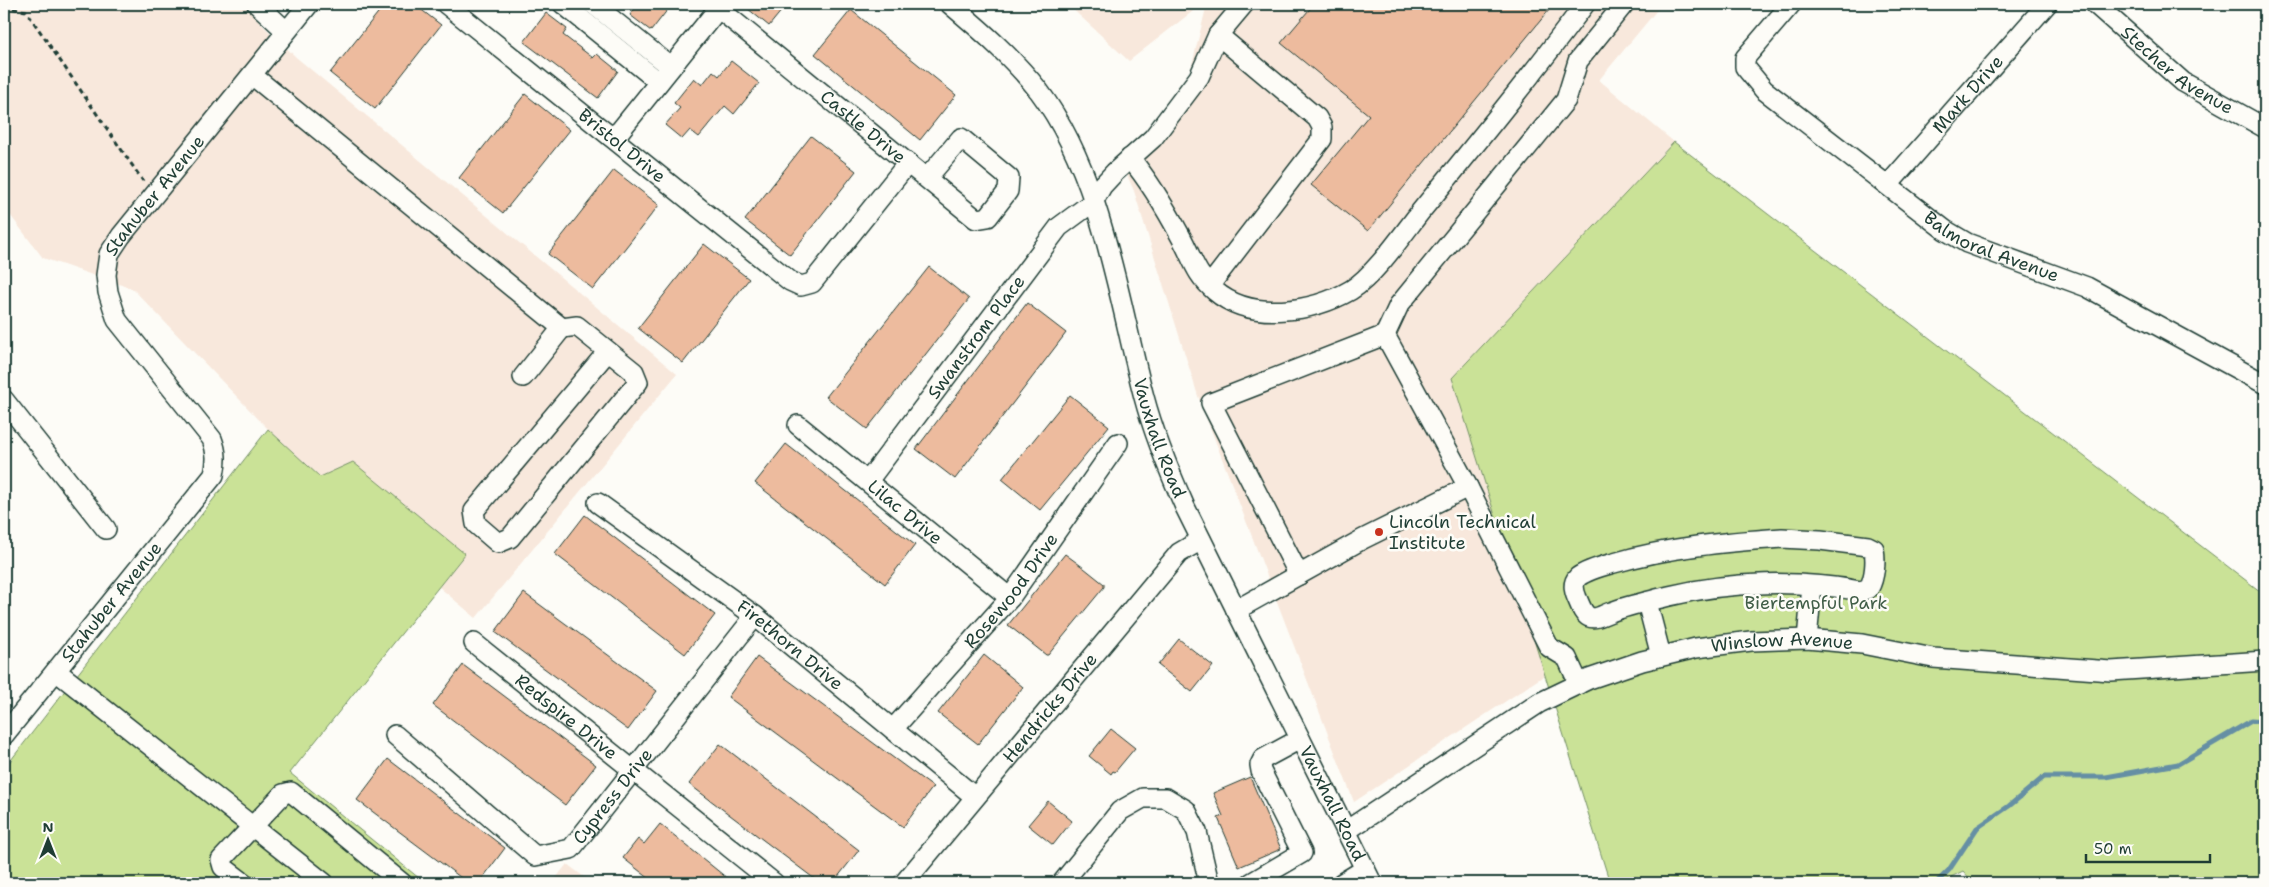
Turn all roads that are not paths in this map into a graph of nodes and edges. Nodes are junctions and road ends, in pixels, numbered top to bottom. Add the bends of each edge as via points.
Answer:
1 (257, 4) edge
2 (309, 4) edge
3 (446, 4) edge
4 (563, 4) edge
5 (593, 4) edge
6 (950, 4) edge
7 (1244, 4) edge
8 (1585, 4) edge
9 (1624, 4) edge
10 (1790, 4) edge
11 (2047, 4) edge
12 (2095, 4) edge
13 (718, 5) edge
14 (286, 31) junction
15 (1218, 35) junction
16 (671, 67) junction
17 (252, 76) junction
18 (659, 82) junction
19 (2265, 128) edge
20 (610, 136) junction
21 (1130, 158) junction
22 (908, 163) junction
23 (927, 178) junction
24 (1888, 185) junction
25 (1093, 202) junction
26 (1210, 285) junction
27 (800, 286) joint
28 (562, 328) junction
29 (1385, 335) junction
30 (608, 351) junction
31 (523, 378) dead end
32 (2265, 384) edge
33 (4, 400) edge
34 (798, 425) dead end
35 (1118, 443) dead end
36 (868, 481) junction
37 (1468, 487) junction
38 (598, 503) dead end
39 (106, 529) dead end
40 (1201, 540) junction
41 (1299, 575) junction
42 (1812, 586) junction
43 (1010, 598) junction
44 (1647, 602) junction
45 (1236, 610) junction
46 (755, 616) junction
47 (1807, 639) junction
48 (474, 643) dead end
49 (1661, 656) junction
50 (2265, 662) edge
51 (56, 671) junction
52 (1579, 684) junction
53 (893, 730) junction
54 (4, 735) edge
55 (395, 735) dead end
56 (1300, 739) junction
57 (634, 771) junction
58 (975, 797) junction
59 (252, 826) junction
60 (1346, 830) junction
61 (1369, 876) edge
62 (244, 883) edge
63 (324, 883) edge
64 (402, 883) edge
65 (774, 883) edge
66 (904, 883) edge
67 (1062, 883) edge
68 (1209, 883) edge
69 (1251, 883) edge
70 (1342, 883) edge

1 - 14 street
2 - 14 street, Stahuber Avenue
3 - 20 street, Bristol Drive
4 - 18 street
5 - 16 street
6 - 25 street, Vauxhall Road via 1006,52 1040,92 1067,136
7 - 15 street
8 - 26 street via 1529,79 1386,254 1352,289 1330,301 1276,311 1236,302 1216,292
9 - 29 street via 1578,61 1566,100 1399,305
10 - 24 street, Balmoral Avenue via 1750,50 1745,58 1745,68 1764,90
11 - 24 street, Mark Drive
12 - 19 street, Stecher Avenue via 2183,82
13 - 16 street
13 - 22 street, Castle Drive
14 - 17 street, Stahuber Avenue
15 - 21 street via 1200,77 1154,138
15 - 26 street via 1317,118 1322,127 1322,139
16 - 18 street
17 - 28 street
17 - 51 street, Stahuber Avenue via 120,236 109,254 106,274 117,320 212,439 217,461 214,475
18 - 20 street via 619,132
20 - 27 street, Bristol Drive
21 - 25 street via 1102,186
21 - 26 street via 1147,178 1193,266
22 - 23 street
22 - 27 street, Castle Drive via 812,283
23 - 23 street via 976,219 988,217 1008,191 1009,178 961,138
24 - 32 street, Balmoral Avenue via 1945,230 1967,243 2088,287
25 - 36 street, Swanstrom Place via 1058,227
25 - 40 street, Vauxhall Road via 1106,239 1158,445
28 - 30 street via 577,326
28 - 31 street
29 - 37 street
29 - 41 street via 1211,404
30 - 30 street via 634,372 638,382 510,538 498,543 476,524 474,510
33 - 39 street
34 - 36 street, Lilac Drive
35 - 43 street, Rosewood Drive
36 - 43 street, Lilac Drive
37 - 41 street
37 - 52 street via 1549,648 1567,658
38 - 46 street, Firethorn Drive
40 - 45 street, Vauxhall Road
40 - 58 street, Hendricks Drive via 1179,553
41 - 45 street
42 - 44 street via 1764,584 1720,587
42 - 44 street via 1861,591 1869,588 1874,549 1830,541 1782,538 1703,544 1631,558 1579,576 1575,582 1574,589 1583,612 1589,617
42 - 47 street
43 - 53 street, Rosewood Drive
44 - 49 street
45 - 56 street, Vauxhall Road
46 - 53 street, Firethorn Drive
46 - 57 street, Cypress Drive
47 - 49 street, Winslow Avenue via 1751,641
47 - 50 street, Winslow Avenue via 1862,644 1934,658 2111,671
48 - 57 street, Redspire Drive
49 - 52 street, Winslow Avenue
51 - 54 street, Stahuber Avenue
51 - 59 street
52 - 60 street, Winslow Avenue via 1539,703
53 - 58 street, Firethorn Drive
55 - 57 street, Cypress Drive via 535,856 571,849
56 - 60 street, Vauxhall Road
56 - 69 street via 1263,759 1260,765 1302,853
57 - 65 street, Redspire Drive
58 - 66 street, Hendricks Drive
59 - 62 street via 221,860 223,867
59 - 63 street
59 - 64 street via 283,794 291,792
60 - 61 street, Vauxhall Road
61 - 70 street
67 - 68 street via 1120,811 1143,798 1166,798 1186,810 1197,832

